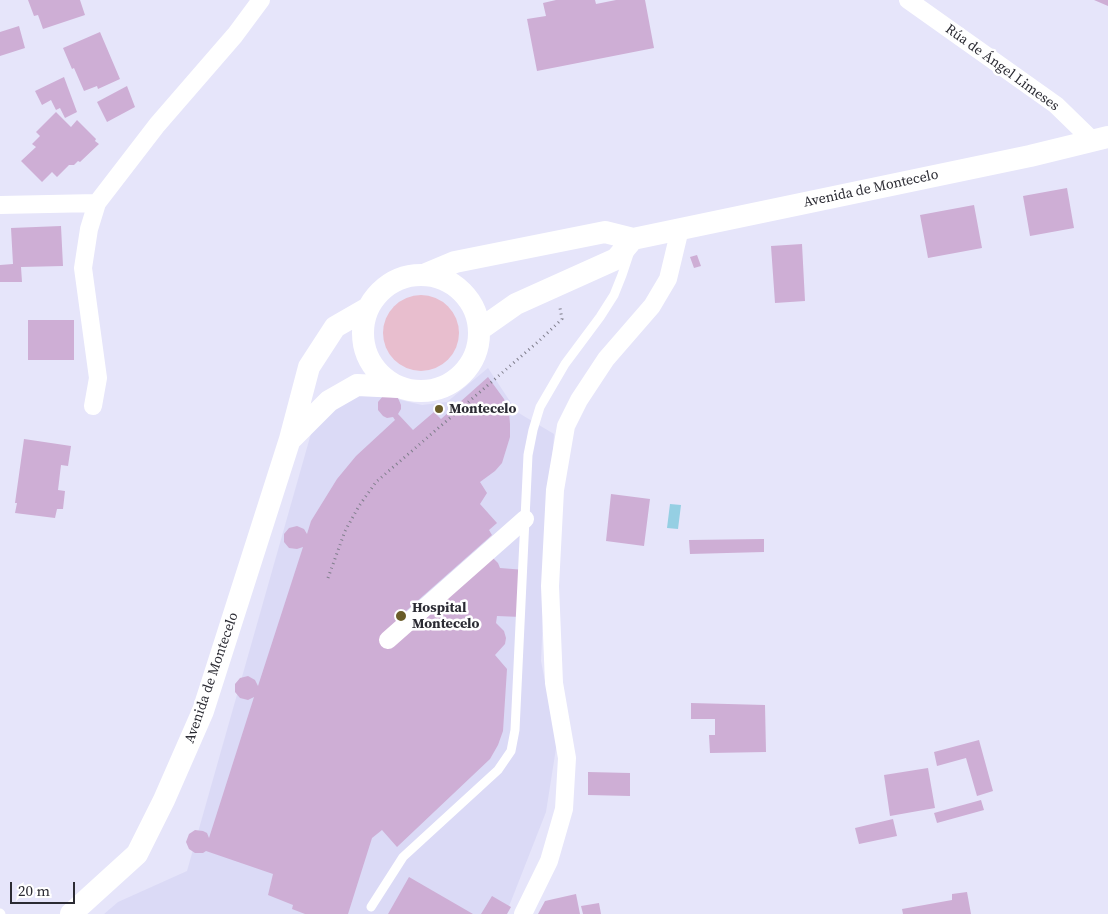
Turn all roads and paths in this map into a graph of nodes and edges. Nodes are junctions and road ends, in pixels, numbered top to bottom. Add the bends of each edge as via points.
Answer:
1 (261, 0) edge
2 (908, 0) edge
3 (1100, 139) edge
4 (97, 202) junction
5 (0, 205) edge
6 (680, 229) junction
7 (633, 239) junction
8 (424, 275) junction
9 (556, 286) junction
10 (368, 308) junction
11 (479, 330) junction
12 (399, 387) junction
13 (93, 406) dead end
14 (290, 439) junction
15 (525, 519) junction
16 (328, 578) dead end
17 (388, 640) dead end
18 (371, 907) dead end
19 (71, 914) edge
20 (523, 914) edge

1 - 4 street
2 - 3 street, Rúa de Ángel Limeses
3 - 6 street, Avenida de Montecelo
4 - 5 street
4 - 13 street via 83,268 98,378
6 - 7 street, Avenida de Montecelo
6 - 20 street via 668,279 652,306 606,359 566,426 554,490 550,586 554,683 567,758 564,809 549,861
7 - 8 street, Avenida de Montecelo via 605,232 455,262
7 - 9 street via 616,259
7 - 15 lane via 614,295 565,364 540,407 528,455
8 - 10 street via 391,283
8 - 11 street via 445,280 462,292 474,310
9 - 11 street via 516,304
9 - 16 path via 562,319 376,482 345,532
10 - 12 street via 363,326 364,345 371,363 383,377
10 - 14 street, Avenida de Montecelo via 335,327 310,366
11 - 12 street via 477,350 468,367 455,380 437,389 418,391
12 - 14 street, Avenida de Montecelo via 356,385 329,401
14 - 19 street, Avenida de Montecelo via 203,711 170,787 137,854
15 - 17 street
15 - 18 lane via 511,751 498,770 403,857

